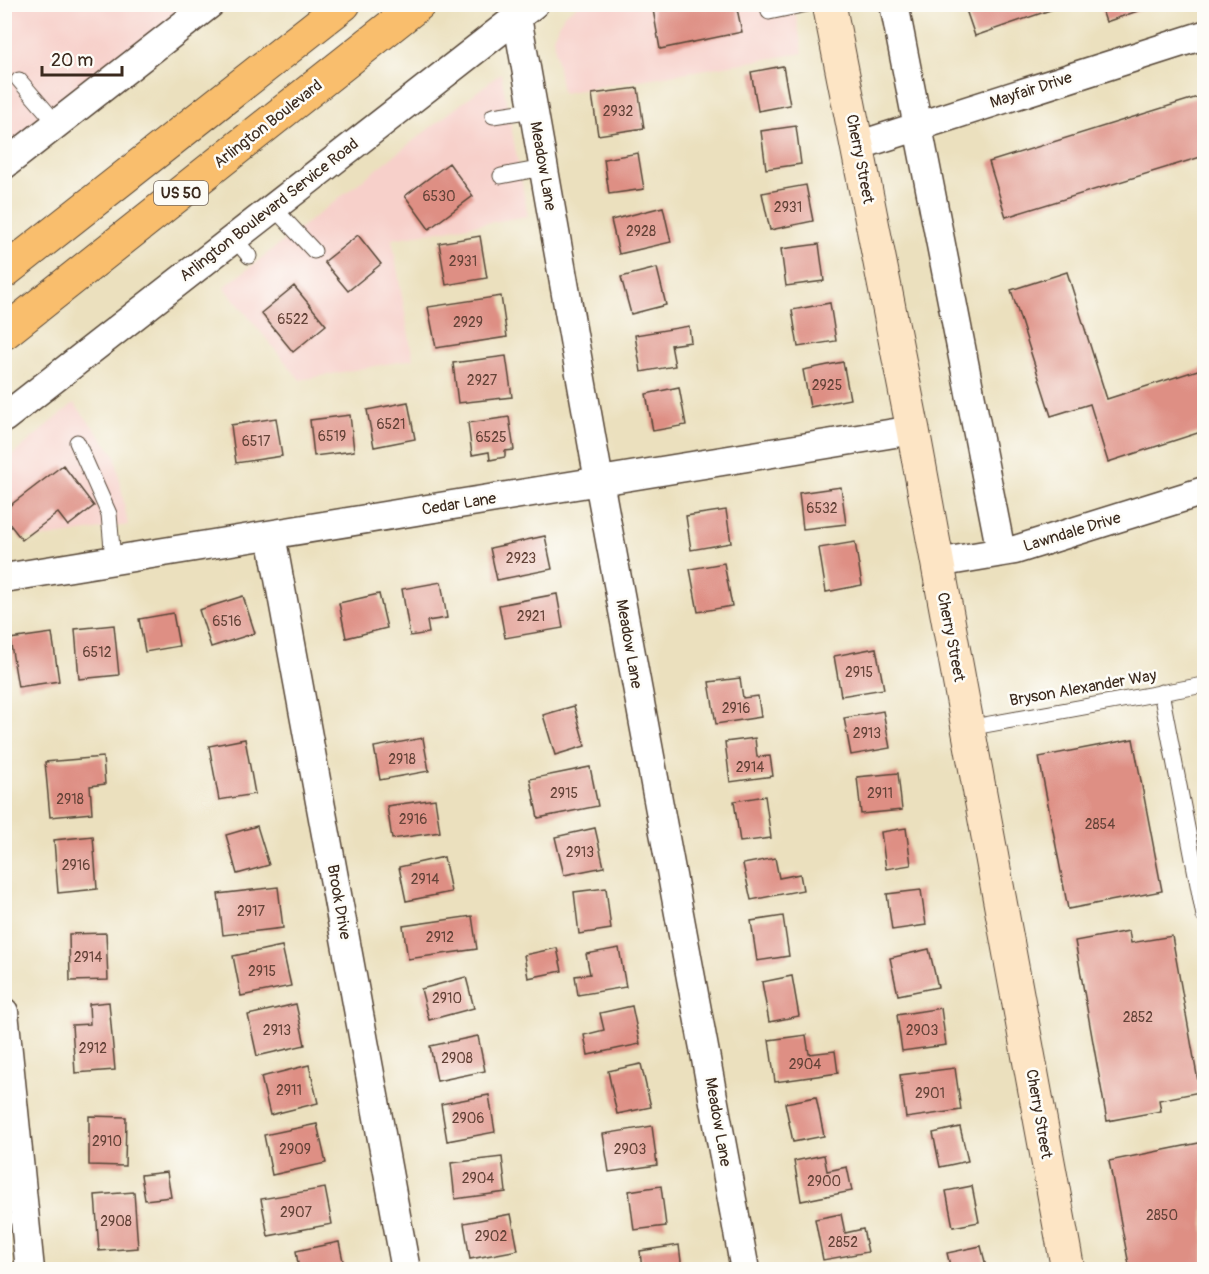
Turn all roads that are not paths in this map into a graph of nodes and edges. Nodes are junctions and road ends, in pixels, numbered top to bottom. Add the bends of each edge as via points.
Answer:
1 (210, 4) edge
2 (344, 4) edge
3 (419, 4) edge
4 (807, 4) edge
5 (829, 4) edge
6 (894, 4) edge
7 (526, 11) edge
8 (770, 12) dead end
9 (1204, 35) edge
10 (19, 80) dead end
11 (533, 110) junction
12 (494, 116) dead end
13 (57, 124) junction
14 (916, 127) junction
15 (857, 146) junction
16 (4, 165) edge
17 (543, 168) junction
18 (501, 176) dead end
19 (273, 207) junction
20 (314, 251) dead end
21 (4, 272) edge
22 (4, 333) edge
23 (4, 418) edge
24 (913, 430) junction
25 (77, 442) dead end
26 (599, 481) junction
27 (1204, 491) edge
28 (271, 535) junction
29 (1001, 552) junction
30 (113, 560) junction
31 (937, 563) junction
32 (4, 578) edge
33 (1204, 685) edge
34 (1161, 692) junction
35 (968, 728) junction
36 (1204, 916) edge
37 (4, 1012) edge
38 (30, 1269) edge
39 (406, 1269) edge
40 (745, 1269) edge
41 (1068, 1269) edge

1 - 13 street
2 - 21 highway, US 50
3 - 22 highway, Arlington Boulevard / US 50
4 - 8 lane
5 - 15 street, Cherry Street
6 - 14 street
7 - 11 street, Meadow Lane
7 - 19 street, Arlington Boulevard Service Road
9 - 14 street, Mayfair Drive
10 - 13 lane
11 - 12 lane
11 - 17 street, Meadow Lane
13 - 16 street
14 - 15 street, Mayfair Drive
14 - 29 street
15 - 24 street, Cherry Street
17 - 18 lane
17 - 26 street, Meadow Lane
19 - 20 lane
19 - 23 street, Arlington Boulevard Service Road via 241,247
24 - 26 street, Cedar Lane
24 - 31 street, Cherry Street
25 - 30 lane via 109,514
26 - 28 street, Cedar Lane
26 - 40 street, Meadow Lane
27 - 29 street, Lawndale Drive
28 - 30 street, Cedar Lane
28 - 39 street, Brook Drive
29 - 31 street, Lawndale Drive
30 - 32 street, Cedar Lane
31 - 35 street, Cherry Street
33 - 34 lane, Bryson Alexander Way
34 - 35 lane, Bryson Alexander Way
34 - 36 lane
35 - 41 street, Cherry Street
37 - 38 street

